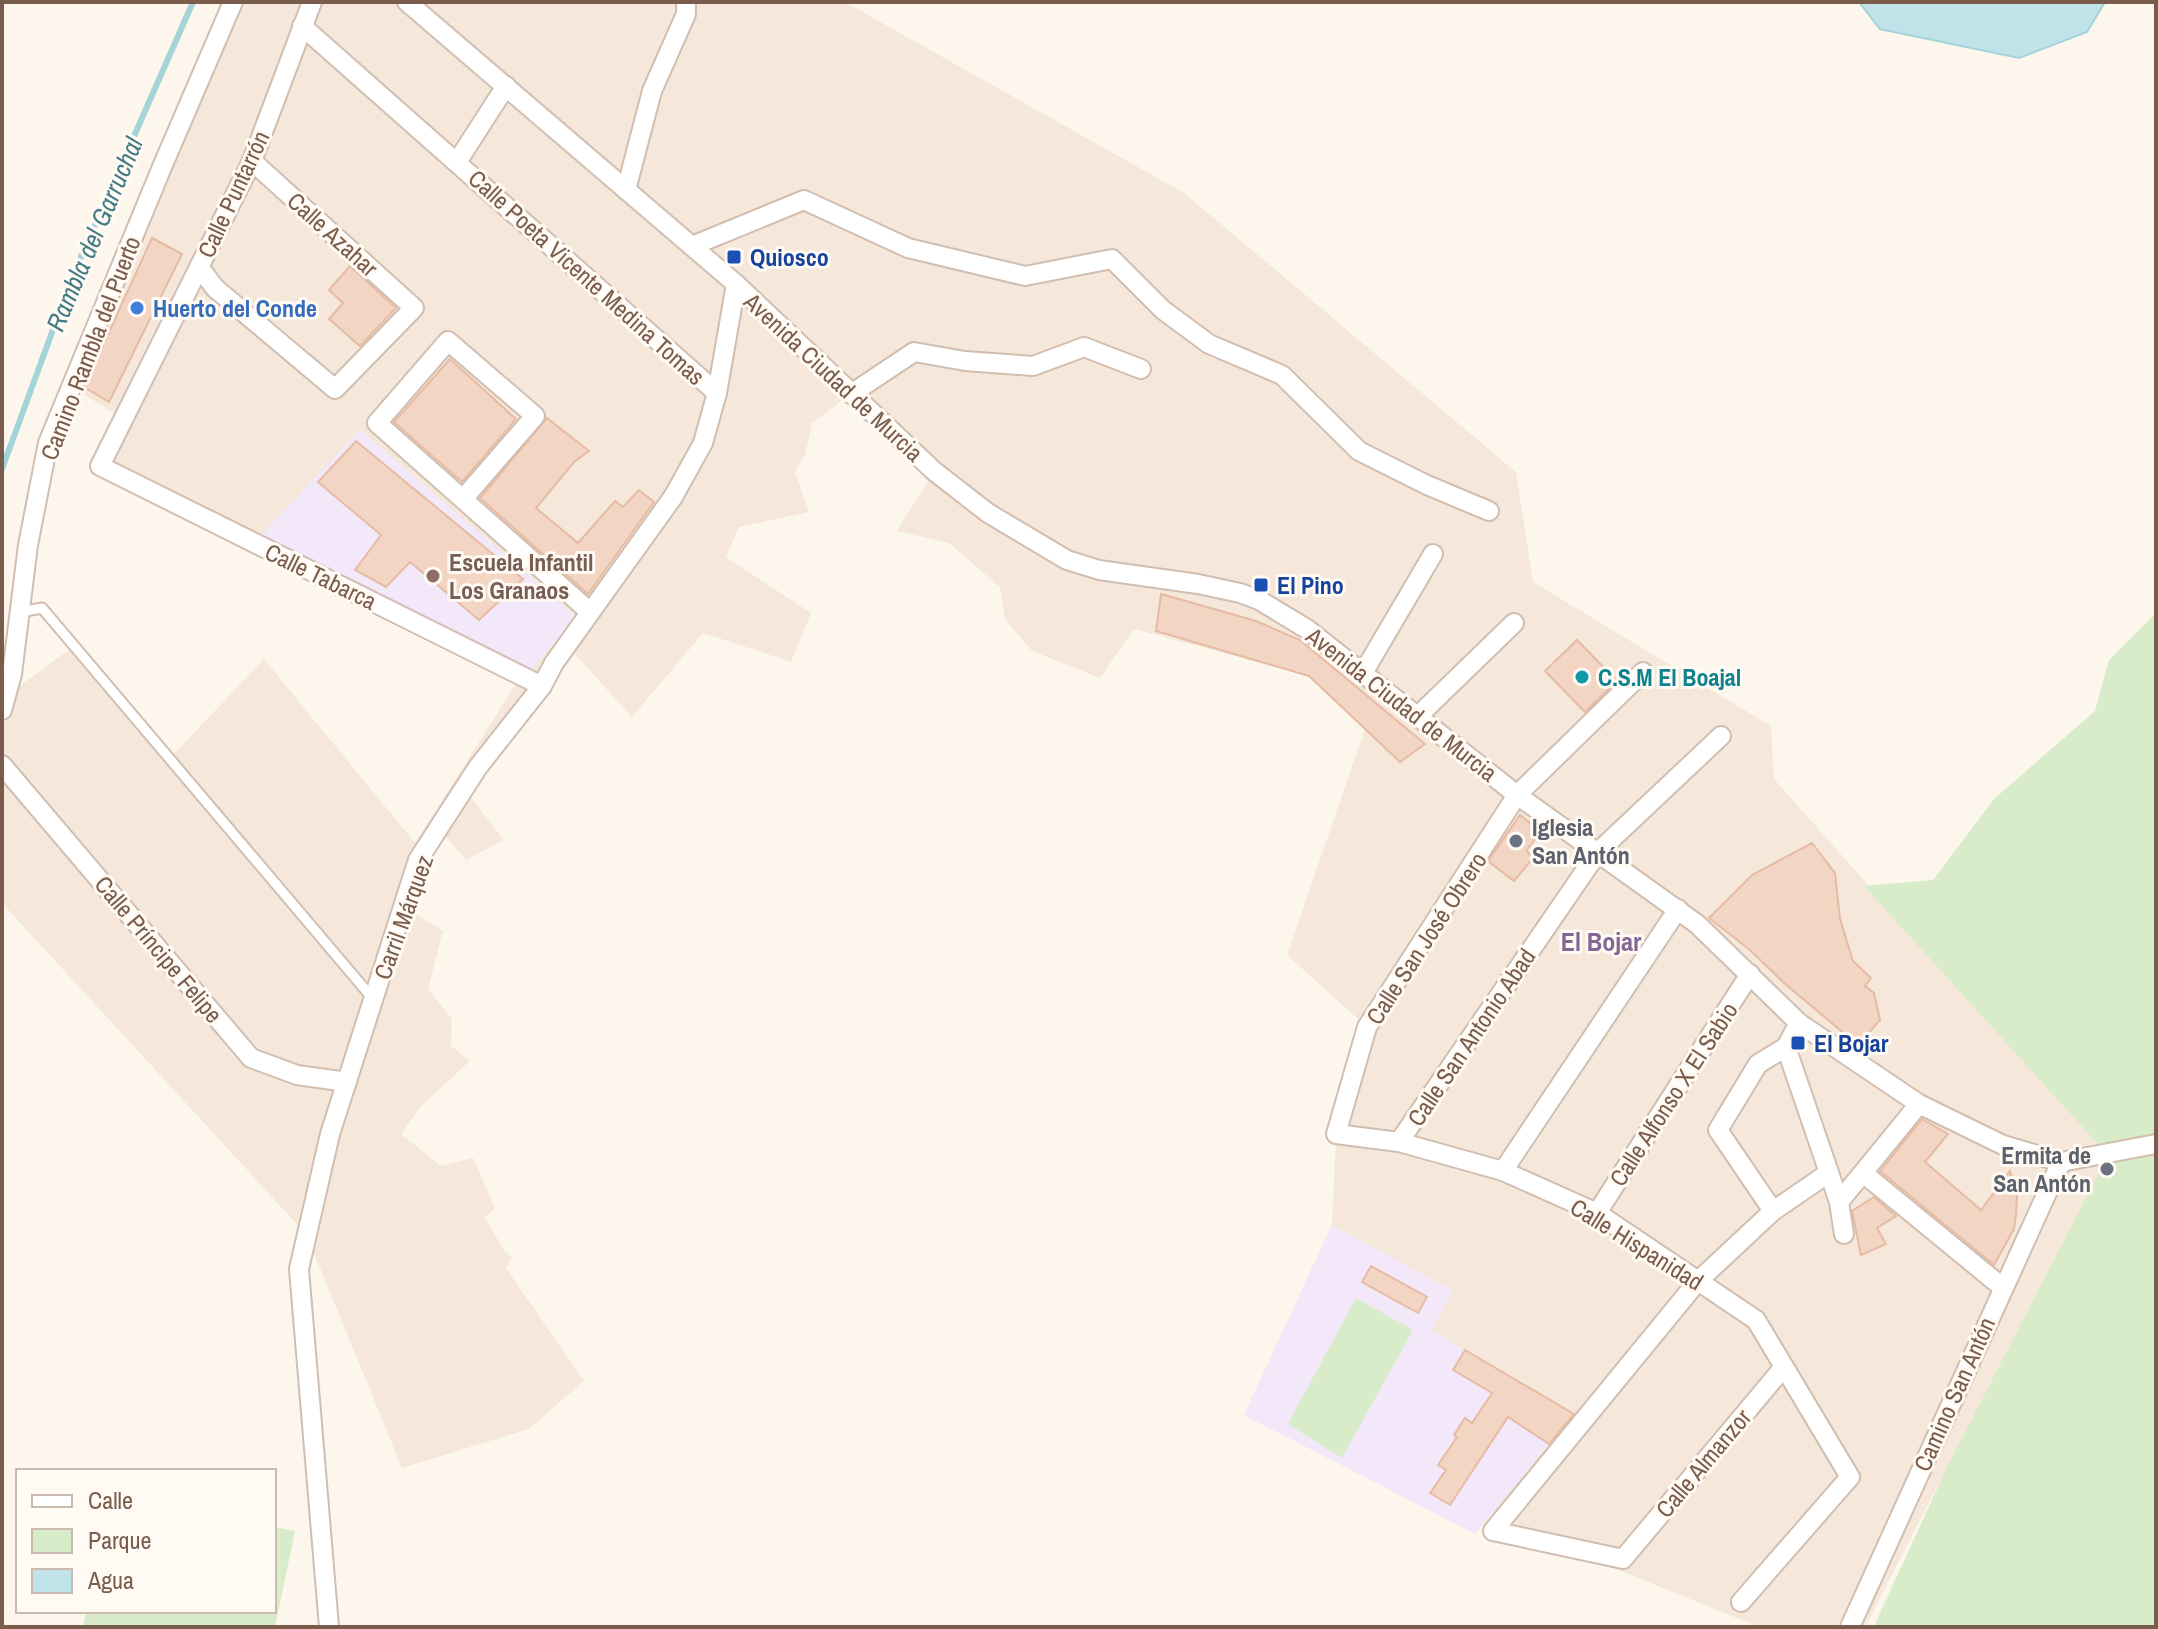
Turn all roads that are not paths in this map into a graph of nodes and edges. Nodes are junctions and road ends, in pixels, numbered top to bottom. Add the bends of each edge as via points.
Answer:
1 (233, 2) edge
2 (312, 2) edge
3 (407, 2) edge
4 (686, 2) edge
5 (302, 26) junction
6 (506, 86) junction
7 (252, 161) junction
8 (457, 162) junction
9 (626, 190) junction
10 (692, 246) junction
11 (199, 267) junction
12 (736, 284) junction
13 (1141, 369) dead end
14 (717, 393) junction
15 (851, 394) junction
16 (100, 466) joint
17 (463, 499) junction
18 (1489, 511) dead end
19 (1433, 554) dead end
20 (20, 612) junction
21 (590, 612) junction
22 (1514, 623) dead end
23 (1643, 672) dead end
24 (1363, 673) junction
25 (542, 686) junction
26 (2, 710) edge
27 (1418, 716) junction
28 (1721, 736) dead end
29 (2, 765) edge
30 (1517, 795) junction
31 (1598, 852) junction
32 (1678, 909) junction
33 (1750, 974) junction
34 (374, 1000) junction
35 (1799, 1023) junction
36 (1786, 1047) junction
37 (347, 1082) junction
38 (1919, 1104) junction
39 (1336, 1134) joint
40 (1399, 1142) junction
41 (2156, 1144) edge
42 (2061, 1162) junction
43 (1503, 1171) junction
44 (1863, 1173) junction
45 (1827, 1174) junction
46 (1839, 1202) junction
47 (1773, 1211) junction
48 (1597, 1213) junction
49 (1844, 1234) dead end
50 (1697, 1282) junction
51 (2002, 1287) junction
52 (1783, 1368) junction
53 (1741, 1602) dead end
54 (329, 1627) edge
55 (1850, 1627) edge

1 - 20 street, Camino Rambla del Puerto via 48,443
2 - 5 street, Calle Puntarrón
3 - 6 street, Avenida Ciudad de Murcia
4 - 9 street via 686,14 652,91
5 - 7 street, Calle Puntarrón
5 - 8 street, Calle Poeta Vicente Medina Tomas
6 - 8 street, Calle Poeta Vicente Medina Tomas
6 - 9 street, Avenida Ciudad de Murcia
7 - 11 street, Calle Puntarrón
7 - 11 street, Calle Azahar via 414,308 335,389 215,288
8 - 14 street, Calle Poeta Vicente Medina Tomas
9 - 10 street, Avenida Ciudad de Murcia
10 - 12 street, Avenida Ciudad de Murcia
10 - 18 street via 804,200 908,248 1025,276 1112,259 1163,310 1209,344 1282,375 1359,451
11 - 16 street, Calle Puntarrón
12 - 14 street, Carril Márquez
12 - 15 street, Avenida Ciudad de Murcia
13 - 15 street via 1084,347 1033,366 914,352
14 - 21 street, Carril Márquez via 703,443 673,497
15 - 24 street, Avenida Ciudad de Murcia via 957,490 1059,555 1099,570 1198,584 1259,600
16 - 25 street, Calle Tabarca
17 - 17 street via 535,416 448,341 377,423
17 - 21 street
19 - 24 street
20 - 26 street, Camino Rambla del Puerto
20 - 34 lane via 42,608
21 - 25 street, Carril Márquez
22 - 27 street
23 - 30 street, Calle San José Obrero
24 - 27 street, Avenida Ciudad de Murcia
25 - 34 street, Carril Márquez via 478,767 418,860
27 - 30 street, Avenida Ciudad de Murcia
28 - 31 street, Calle San Antonio Abad
29 - 37 street, Calle Príncipe Felipe via 251,1058 297,1075
30 - 31 street, Avenida Ciudad de Murcia
30 - 39 street, Calle San José Obrero via 1367,1027
31 - 32 street, Avenida Ciudad de Murcia
31 - 40 street, Calle San Antonio Abad
32 - 33 street, Avenida Ciudad de Murcia
32 - 43 street
33 - 35 street, Avenida Ciudad de Murcia
33 - 48 street, Calle Alfonso X El Sabio
34 - 37 street, Carril Márquez
35 - 36 street
35 - 38 street, Avenida Ciudad de Murcia
36 - 45 street
36 - 47 street via 1758,1064 1718,1130
37 - 54 street, Carril Márquez via 299,1269
38 - 42 street, Avenida Ciudad de Murcia via 2003,1145
38 - 44 street
39 - 40 street, Calle Hispanidad
40 - 43 street, Calle Hispanidad
41 - 42 street
42 - 51 street, Camino San Antón
43 - 48 street, Calle Hispanidad
44 - 46 street
44 - 51 street
45 - 46 street
45 - 47 street
46 - 49 street
47 - 50 street
48 - 50 street, Calle Hispanidad
50 - 52 street, Calle Hispanidad via 1756,1320
50 - 52 street, Calle Almanzor via 1493,1531 1623,1559
51 - 55 street, Camino San Antón
52 - 53 street, Calle Hispanidad via 1850,1477

